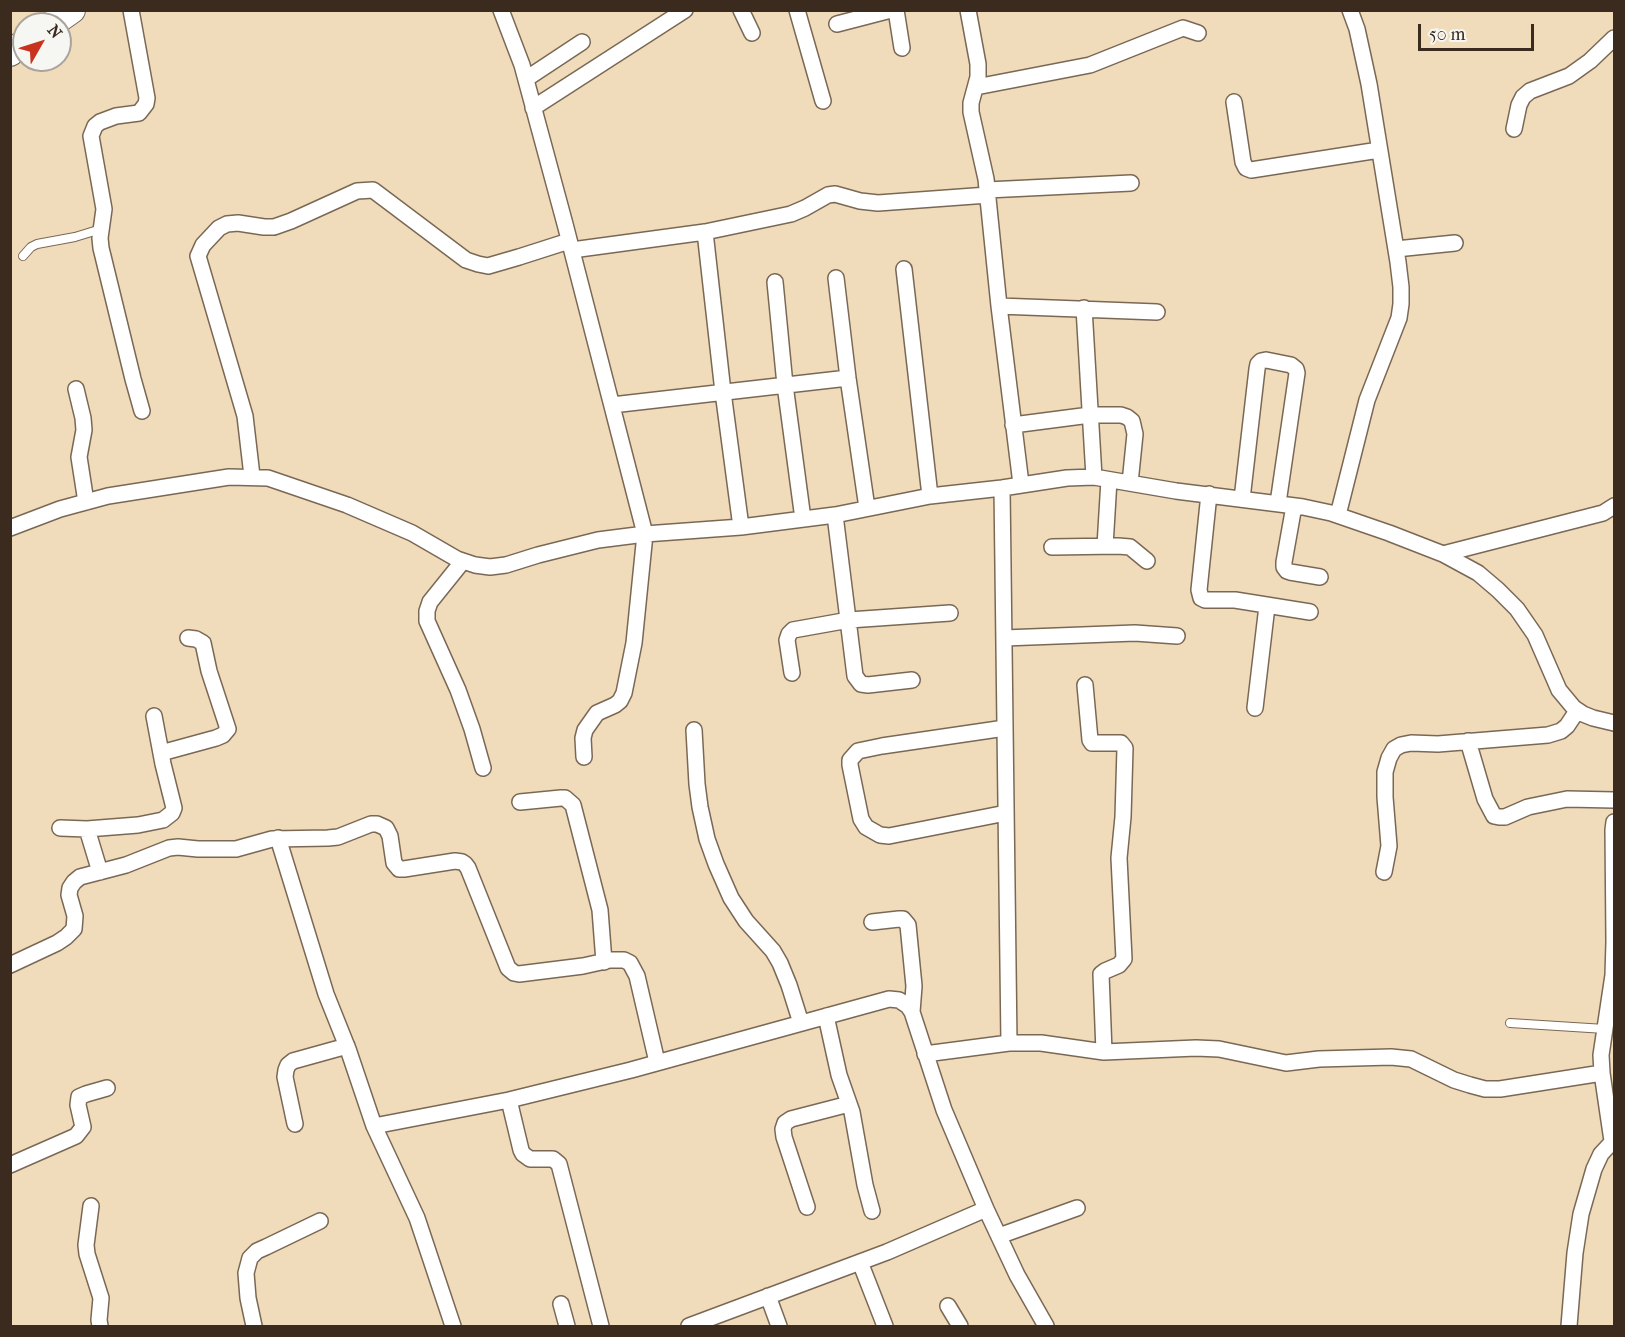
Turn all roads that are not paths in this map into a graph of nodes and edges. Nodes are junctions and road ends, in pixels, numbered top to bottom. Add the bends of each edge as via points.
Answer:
1 (131, 10) edge
2 (501, 10) edge
3 (685, 10) edge
4 (741, 10) edge
5 (797, 10) edge
6 (891, 10) edge
7 (896, 10) edge
8 (968, 10) edge
9 (1350, 10) edge
10 (837, 24) dead end
11 (752, 33) dead end
12 (1198, 33) dead end
13 (1614, 38) edge
14 (582, 42) dead end
15 (902, 48) dead end
16 (526, 79) junction
17 (976, 87) junction
18 (823, 100) dead end
19 (1234, 102) dead end
20 (533, 108) junction
21 (1514, 129) dead end
22 (1379, 150) junction
23 (1131, 183) dead end
24 (987, 192) junction
25 (101, 229) junction
26 (705, 232) junction
27 (1455, 243) dead end
28 (570, 245) junction
29 (1395, 249) junction
30 (23, 256) dead end
31 (904, 268) dead end
32 (836, 278) dead end
33 (775, 282) dead end
34 (999, 306) junction
35 (1084, 308) junction
36 (1157, 312) dead end
37 (848, 378) junction
38 (785, 386) junction
39 (76, 389) dead end
40 (723, 392) junction
41 (612, 405) junction
42 (142, 411) dead end
43 (1090, 415) junction
44 (1013, 425) junction
45 (252, 476) junction
46 (1102, 479) junction
47 (1130, 483) junction
48 (1021, 484) junction
49 (1002, 488) junction
50 (1209, 494) junction
51 (930, 496) junction
52 (1242, 499) junction
53 (87, 502) junction
54 (1278, 504) junction
55 (1294, 506) junction
56 (1614, 506) edge
57 (867, 508) junction
58 (835, 514) junction
59 (1338, 515) junction
60 (803, 519) junction
61 (741, 527) junction
62 (10, 528) edge
63 (645, 534) junction
64 (1105, 546) junction
65 (1052, 547) dead end
66 (1443, 554) junction
67 (463, 561) junction
68 (1147, 561) dead end
69 (1320, 577) dead end
70 (1267, 606) junction
71 (1310, 612) dead end
72 (950, 613) dead end
73 (849, 620) junction
74 (1177, 636) dead end
75 (188, 638) dead end
76 (1004, 638) junction
77 (792, 673) dead end
78 (912, 680) dead end
79 (1084, 685) dead end
80 (1255, 708) dead end
81 (1577, 711) junction
82 (154, 716) dead end
83 (1614, 723) edge
84 (1005, 728) junction
85 (694, 730) dead end
86 (1468, 741) junction
87 (161, 753) junction
88 (584, 757) dead end
89 (483, 768) dead end
90 (1614, 800) edge
91 (520, 802) dead end
92 (1006, 813) junction
93 (1614, 822) edge
94 (60, 828) dead end
95 (87, 829) junction
96 (278, 838) junction
97 (1614, 851) edge
98 (100, 872) junction
99 (1384, 872) dead end
100 (872, 922) dead end
101 (604, 962) junction
102 (10, 965) edge
103 (912, 1012) junction
104 (826, 1016) junction
105 (801, 1023) junction
106 (1510, 1023) dead end
107 (1605, 1029) junction
108 (1009, 1043) junction
109 (347, 1046) junction
110 (1104, 1052) junction
111 (925, 1054) junction
112 (1608, 1054) edge
113 (657, 1062) junction
114 (1602, 1073) junction
115 (107, 1088) dead end
116 (509, 1100) junction
117 (849, 1104) junction
118 (295, 1124) dead end
119 (374, 1126) junction
120 (1613, 1140) edge
121 (10, 1165) edge
122 (91, 1206) dead end
123 (807, 1207) dead end
124 (1077, 1208) dead end
125 (986, 1209) junction
126 (872, 1211) dead end
127 (320, 1221) dead end
128 (999, 1236) junction
129 (860, 1262) junction
130 (768, 1296) junction
131 (561, 1304) dead end
132 (948, 1306) dead end
133 (100, 1326) edge
134 (254, 1326) edge
135 (453, 1326) edge
136 (567, 1326) edge
137 (601, 1326) edge
138 (690, 1326) edge
139 (779, 1326) edge
140 (885, 1326) edge
141 (960, 1326) edge
142 (1046, 1326) edge
143 (1569, 1326) edge

1 - 25 street via 147,98 139,113 107,118 92,131 104,209
2 - 16 street
3 - 20 street
4 - 11 street
5 - 18 street
6 - 10 street
7 - 15 street
8 - 17 street via 978,64
9 - 22 street via 1369,84
12 - 17 street via 1184,28 1090,65
13 - 21 street via 1569,76 1523,97
14 - 16 street
16 - 20 street
17 - 24 street via 971,112
19 - 22 street via 1243,162 1251,170
20 - 28 street
22 - 29 street
23 - 24 street
24 - 26 street via 878,203 835,194 791,214
24 - 34 street
25 - 30 lane via 37,244
25 - 42 street via 101,248
26 - 28 street
26 - 40 street
27 - 29 street
28 - 41 street
28 - 45 street via 488,266 478,264 466,260 373,190 357,190 274,227 238,223 219,228 198,256 245,416
29 - 59 street via 1401,287 1399,318 1367,400
31 - 51 street
32 - 37 street
33 - 38 street
34 - 35 street
34 - 44 street
35 - 36 street
35 - 43 street
37 - 38 street
37 - 57 street
38 - 40 street
38 - 60 street
39 - 53 street via 84,430 78,457
40 - 41 street
40 - 61 street
41 - 63 street
43 - 44 street
43 - 46 street
43 - 47 street via 1121,415 1132,421 1135,434
44 - 48 street
45 - 53 street
45 - 67 street via 347,504
46 - 47 street
46 - 48 street via 1067,478
46 - 64 street
47 - 50 street
48 - 49 street
49 - 51 street
49 - 76 street
50 - 52 street
50 - 70 street via 1201,598
51 - 57 street
52 - 54 street
52 - 54 street via 1258,363 1266,360 1291,365 1297,373
53 - 62 street
54 - 55 street
55 - 59 street
55 - 69 street via 1284,567 1290,572
56 - 66 street via 1603,513
57 - 58 street
58 - 60 street
58 - 73 street
59 - 66 street
60 - 61 street
61 - 63 street
63 - 67 street via 598,540 506,565 490,567
63 - 88 street via 634,643 624,693 620,701 597,713 585,730
64 - 65 street
64 - 68 street via 1130,547
66 - 81 street via 1478,573 1517,609 1535,634 1559,690
67 - 89 street via 427,611
70 - 71 street
70 - 80 street
72 - 73 street
73 - 77 street via 801,628 789,634 787,648
73 - 78 street via 855,676 861,684
74 - 76 street via 1135,633
75 - 87 street via 203,643 228,729 216,738
76 - 84 street
79 - 110 street via 1090,740 1121,743 1125,748 1119,858 1124,959 1101,974
81 - 83 street
81 - 86 street via 1556,734
82 - 87 street
84 - 92 street
84 - 92 street via 858,751 850,765 861,819 866,828 880,835
85 - 105 street via 700,807 716,864 731,898 780,963
86 - 90 street via 1494,816 1505,817 1528,807 1567,799
86 - 99 street via 1401,744 1394,749 1385,772 1389,846
87 - 95 street via 174,808 169,817 138,825
91 - 101 street via 561,798 573,805 600,910
92 - 108 street
93 - 97 street
94 - 95 street
95 - 98 street
96 - 98 street via 236,849 169,848
96 - 101 street via 338,837 371,824 382,825 390,836 394,863 399,869 456,861 465,864 508,968 514,973
96 - 109 street via 326,994
97 - 107 street via 1613,975
98 - 102 street via 81,877 70,888 74,929 57,943
100 - 103 street via 903,919 908,925 914,986
101 - 113 street via 624,960 634,969
103 - 104 street via 899,1000 889,999
103 - 111 street
104 - 105 street
104 - 117 street
105 - 113 street
106 - 107 lane
107 - 112 street
108 - 110 street via 1041,1043
108 - 111 street
109 - 118 street via 288,1065 285,1077
109 - 119 street
110 - 114 street via 1219,1049 1286,1063 1391,1057 1411,1059 1454,1080 1485,1089
111 - 125 street
112 - 114 street
113 - 116 street
114 - 120 street
115 - 121 street via 78,1099 82,1127 76,1136
116 - 119 street
116 - 137 street via 523,1154 527,1158 553,1159 560,1164
117 - 123 street via 785,1123 784,1137
117 - 126 street
119 - 135 street via 417,1218
120 - 143 street via 1594,1169 1581,1214
122 - 133 street via 86,1245 101,1295
124 - 128 street
125 - 128 street
125 - 129 street
127 - 134 street via 266,1246 250,1258 246,1273
128 - 142 street
129 - 130 street
129 - 140 street
130 - 138 street
130 - 139 street
131 - 136 street
132 - 141 street

